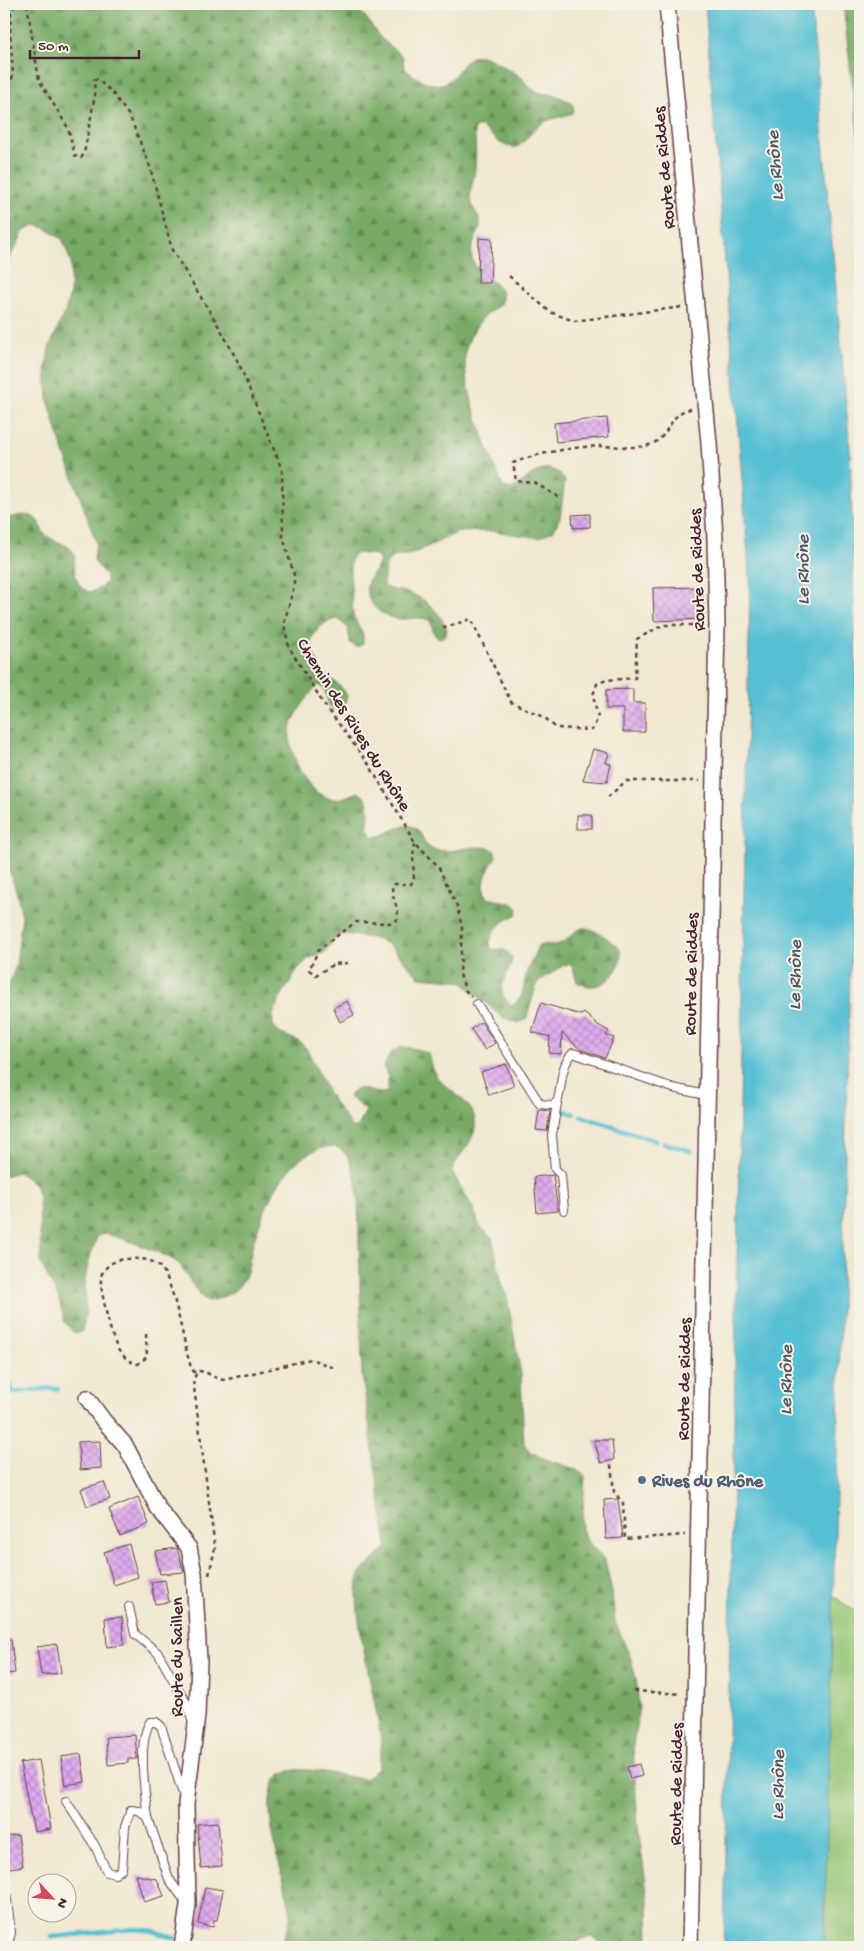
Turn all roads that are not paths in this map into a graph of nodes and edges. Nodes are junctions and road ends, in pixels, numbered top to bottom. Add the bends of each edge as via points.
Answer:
1 (667, 4) edge
2 (477, 1004) road end
3 (706, 1095) junction
4 (557, 1103) junction
5 (564, 1210) dead end
6 (87, 1398) dead end
7 (129, 1607) dead end
8 (195, 1729) junction
9 (66, 1801) dead end
10 (186, 1804) junction
11 (148, 1818) junction
12 (4, 1876) edge
13 (188, 1905) junction
14 (7, 1947) edge
15 (182, 1947) edge
16 (690, 1947) edge

1 - 3 street, Route de Riddes via 715,538 717,625
2 - 4 lane via 540,1104 550,1106
3 - 4 lane via 672,1088 573,1053 562,1071 562,1089
3 - 16 street, Route de Riddes
4 - 5 lane via 552,1136 555,1169 562,1175
6 - 8 street, Route du Saillen via 125,1445 158,1508 189,1548 194,1573 199,1660
7 - 8 lane via 135,1634 158,1653 188,1704
8 - 10 street, Route du Saillen
9 - 11 lane via 91,1838 107,1872 115,1874 122,1869 125,1827 131,1810 139,1810
10 - 11 lane via 162,1726 150,1722 146,1730 144,1758
10 - 13 street, Route du Saillen
11 - 13 lane via 169,1879
12 - 14 lane via 11,1933
13 - 15 street, Route du Saillen

